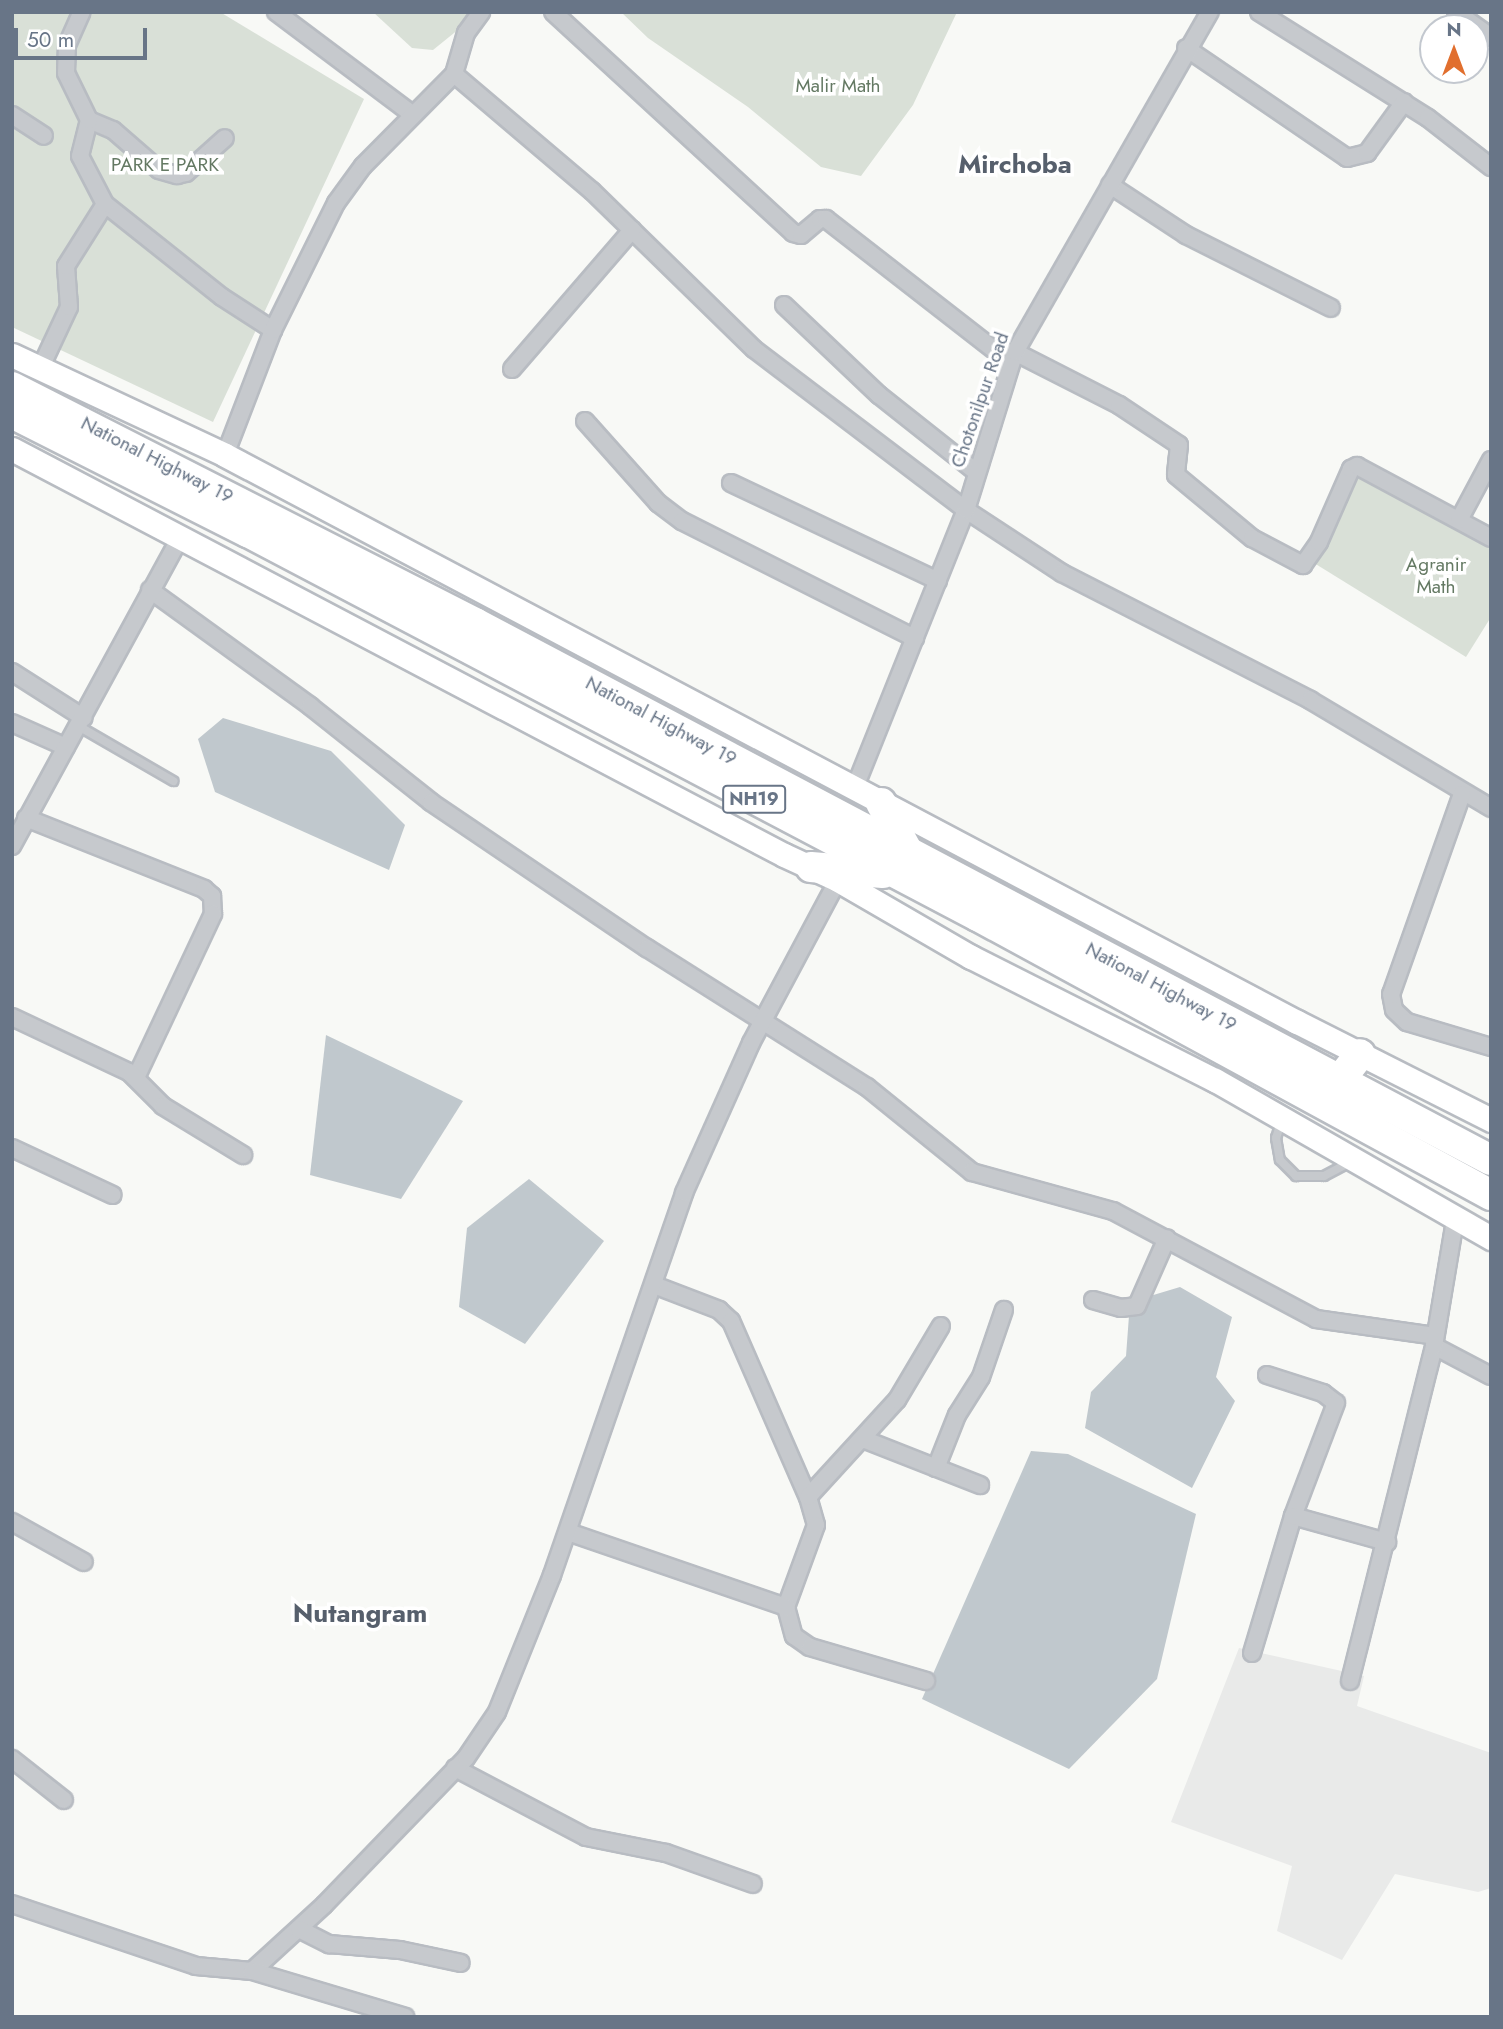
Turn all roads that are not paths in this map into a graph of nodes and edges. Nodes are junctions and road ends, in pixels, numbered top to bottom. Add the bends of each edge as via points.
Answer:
1 (82, 12) edge
2 (276, 12) edge
3 (481, 12) edge
4 (553, 12) edge
5 (1209, 12) edge
6 (1259, 12) edge
7 (1456, 12) edge
8 (1491, 37) edge
9 (1186, 48) junction
10 (454, 74) junction
11 (1404, 102) junction
12 (12, 115) edge
13 (413, 115) junction
14 (89, 120) junction
15 (44, 136) dead end
16 (225, 138) dead end
17 (1491, 167) edge
18 (1110, 185) junction
19 (106, 204) junction
20 (632, 230) junction
21 (784, 305) dead end
22 (1331, 308) dead end
23 (273, 330) junction
24 (12, 355) edge
25 (1013, 358) junction
26 (40, 369) junction
27 (512, 369) dead end
28 (12, 387) edge
29 (12, 413) edge
30 (585, 421) dead end
31 (12, 449) edge
32 (225, 455) junction
33 (1491, 460) edge
34 (976, 472) junction
35 (731, 482) dead end
36 (966, 510) junction
37 (1459, 520) junction
38 (181, 536) junction
39 (1491, 538) edge
40 (937, 580) junction
41 (150, 590) junction
42 (915, 638) junction
43 (12, 672) edge
44 (12, 723) edge
45 (82, 723) junction
46 (66, 747) junction
47 (173, 781) dead end
48 (855, 787) junction
49 (1462, 794) junction
50 (881, 803) junction
51 (1491, 808) edge
52 (26, 818) junction
53 (12, 846) edge
54 (903, 863) junction
55 (811, 867) junction
56 (838, 880) junction
57 (12, 1017) edge
58 (761, 1022) junction
59 (1491, 1047) edge
60 (1360, 1054) junction
61 (136, 1078) junction
62 (1339, 1081) junction
63 (1282, 1119) junction
64 (1491, 1120) edge
65 (12, 1148) edge
66 (243, 1155) dead end
67 (1491, 1160) edge
68 (1351, 1161) junction
69 (113, 1195) dead end
70 (1491, 1195) edge
71 (1455, 1220) junction
72 (1167, 1238) junction
73 (1491, 1238) edge
74 (654, 1285) junction
75 (1093, 1300) dead end
76 (1003, 1310) dead end
77 (941, 1326) dead end
78 (1435, 1341) junction
79 (1267, 1375) dead end
80 (1491, 1376) edge
81 (863, 1438) junction
82 (936, 1468) junction
83 (979, 1486) dead end
84 (808, 1497) junction
85 (1293, 1517) junction
86 (12, 1522) edge
87 (568, 1532) junction
88 (1387, 1542) junction
89 (85, 1562) dead end
90 (786, 1607) junction
91 (1252, 1653) dead end
92 (926, 1681) dead end
93 (1350, 1681) dead end
94 (12, 1759) edge
95 (455, 1768) junction
96 (64, 1800) dead end
97 (752, 1884) dead end
98 (12, 1904) edge
99 (299, 1929) junction
100 (461, 1963) dead end
101 (252, 1971) junction
102 (405, 2017) edge

1 - 14 street via 67,45 66,74
2 - 13 street
3 - 10 street via 466,33
4 - 25 street via 793,233 801,235 826,219
5 - 9 street, Chotonilpur Road
6 - 11 street
7 - 8 street
9 - 11 street via 1347,158 1367,153
9 - 18 street, Chotonilpur Road via 1164,98
10 - 13 street
10 - 20 street
11 - 17 street
12 - 15 street
13 - 23 street via 363,166 336,203
14 - 16 street via 113,130 159,170 177,175 186,173
14 - 19 street via 80,156
18 - 22 street via 1186,235
18 - 25 street, Chotonilpur Road
19 - 23 street via 222,297
19 - 26 street via 66,267 69,307
20 - 27 street
20 - 36 street via 754,349
21 - 34 street via 879,395
23 - 32 street
24 - 26 main road
25 - 34 street, Chotonilpur Road
25 - 37 street via 1119,405 1179,445 1176,475 1251,538 1303,565 1354,466
26 - 32 main road
28 - 54 highway, National Highway 19 / NH19 via 238,500
29 - 54 highway, NH19
30 - 42 street via 648,494 682,521
31 - 38 main road
32 - 48 main road
33 - 37 street
34 - 36 street, Chotonilpur Road
35 - 40 street
36 - 40 street, Chotonilpur Road
36 - 49 street via 1062,573 1310,700
37 - 39 street
38 - 41 street
38 - 55 main road
40 - 42 street, Chotonilpur Road
41 - 45 street
41 - 58 street via 310,706 431,803
42 - 48 street, Chotonilpur Road
43 - 45 street
44 - 46 street
45 - 46 street
45 - 47 lane
46 - 52 street
48 - 50 main road
49 - 51 street
49 - 59 street via 1391,994 1394,1010 1407,1022
50 - 54 highway
50 - 60 main road
52 - 53 street
52 - 61 street via 212,896 214,914
54 - 55 highway
54 - 62 highway, National Highway 19 / NH19
54 - 70 highway, NH19
55 - 56 main road
56 - 58 street
56 - 63 main road via 971,957
57 - 61 street
58 - 72 street via 867,1087 972,1172 1113,1211
58 - 74 street via 684,1193
60 - 62 highway
60 - 64 main road
61 - 66 street via 163,1106
62 - 67 highway, National Highway 19 / NH19
63 - 68 main road
63 - 68 lane via 1276,1138 1280,1160 1296,1177 1324,1176
65 - 69 street
68 - 71 main road
71 - 73 main road
71 - 78 street
72 - 75 street via 1137,1306 1121,1308
72 - 78 street via 1316,1319
74 - 84 street via 719,1310 731,1321
74 - 87 street
76 - 82 street via 981,1377 957,1415
77 - 81 street via 897,1400
78 - 80 street
78 - 88 street
79 - 85 street via 1323,1393 1336,1403
81 - 82 street
81 - 84 street
82 - 83 street
84 - 90 street via 815,1536
85 - 88 street
85 - 91 street
86 - 89 street
87 - 90 street
87 - 95 street via 497,1712
88 - 93 street
90 - 92 street via 788,1627 810,1647
94 - 96 street
95 - 97 street via 586,1837 666,1853
95 - 99 street
98 - 101 street via 196,1966
99 - 100 street via 329,1944 400,1950
99 - 101 street
101 - 102 street

